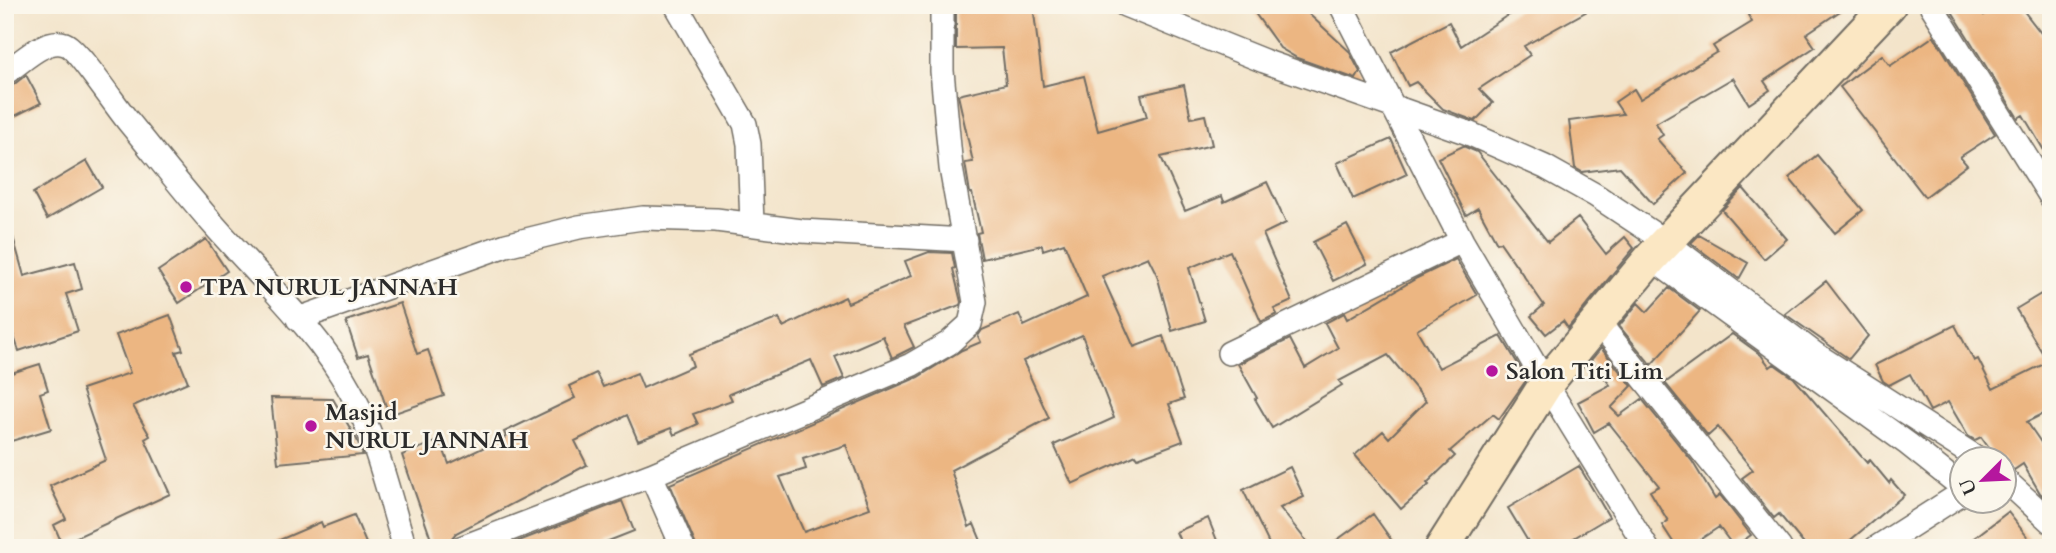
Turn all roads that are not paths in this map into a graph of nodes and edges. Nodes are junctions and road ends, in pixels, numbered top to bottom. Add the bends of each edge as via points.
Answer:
1 (676, 5) edge
2 (942, 5) edge
3 (1125, 5) edge
4 (1341, 5) edge
5 (1889, 5) edge
6 (1931, 5) edge
7 (5, 73) edge
8 (1396, 112) junction
9 (2051, 197) edge
10 (752, 224) junction
11 (965, 240) junction
12 (1462, 241) junction
13 (1658, 250) junction
14 (298, 319) junction
15 (1599, 323) junction
16 (1229, 353) dead end
17 (1546, 384) junction
18 (1955, 444) edge
19 (652, 474) junction
20 (1948, 476) edge
21 (2018, 492) edge
22 (1948, 502) edge
23 (2051, 522) edge
24 (404, 548) edge
25 (461, 548) edge
26 (682, 548) edge
27 (1442, 548) edge
28 (1647, 548) edge
29 (1780, 548) edge
30 (1876, 548) edge

1 - 10 street via 745,124
2 - 11 street via 942,71 951,168
3 - 8 street
4 - 8 street
5 - 13 street
6 - 9 street
7 - 14 street via 44,47 68,44 213,224
8 - 12 street
8 - 13 street via 1468,133 1545,167 1595,195
10 - 11 street
10 - 14 street via 643,218 579,227 506,245
11 - 19 street via 975,302 970,324 949,343 911,365
12 - 16 street
12 - 17 street
13 - 15 street
13 - 18 street
13 - 20 street
14 - 24 street via 351,392 370,437
15 - 17 street
15 - 29 street
17 - 27 street
17 - 28 street
19 - 25 street
19 - 26 street
21 - 23 street
22 - 30 street

